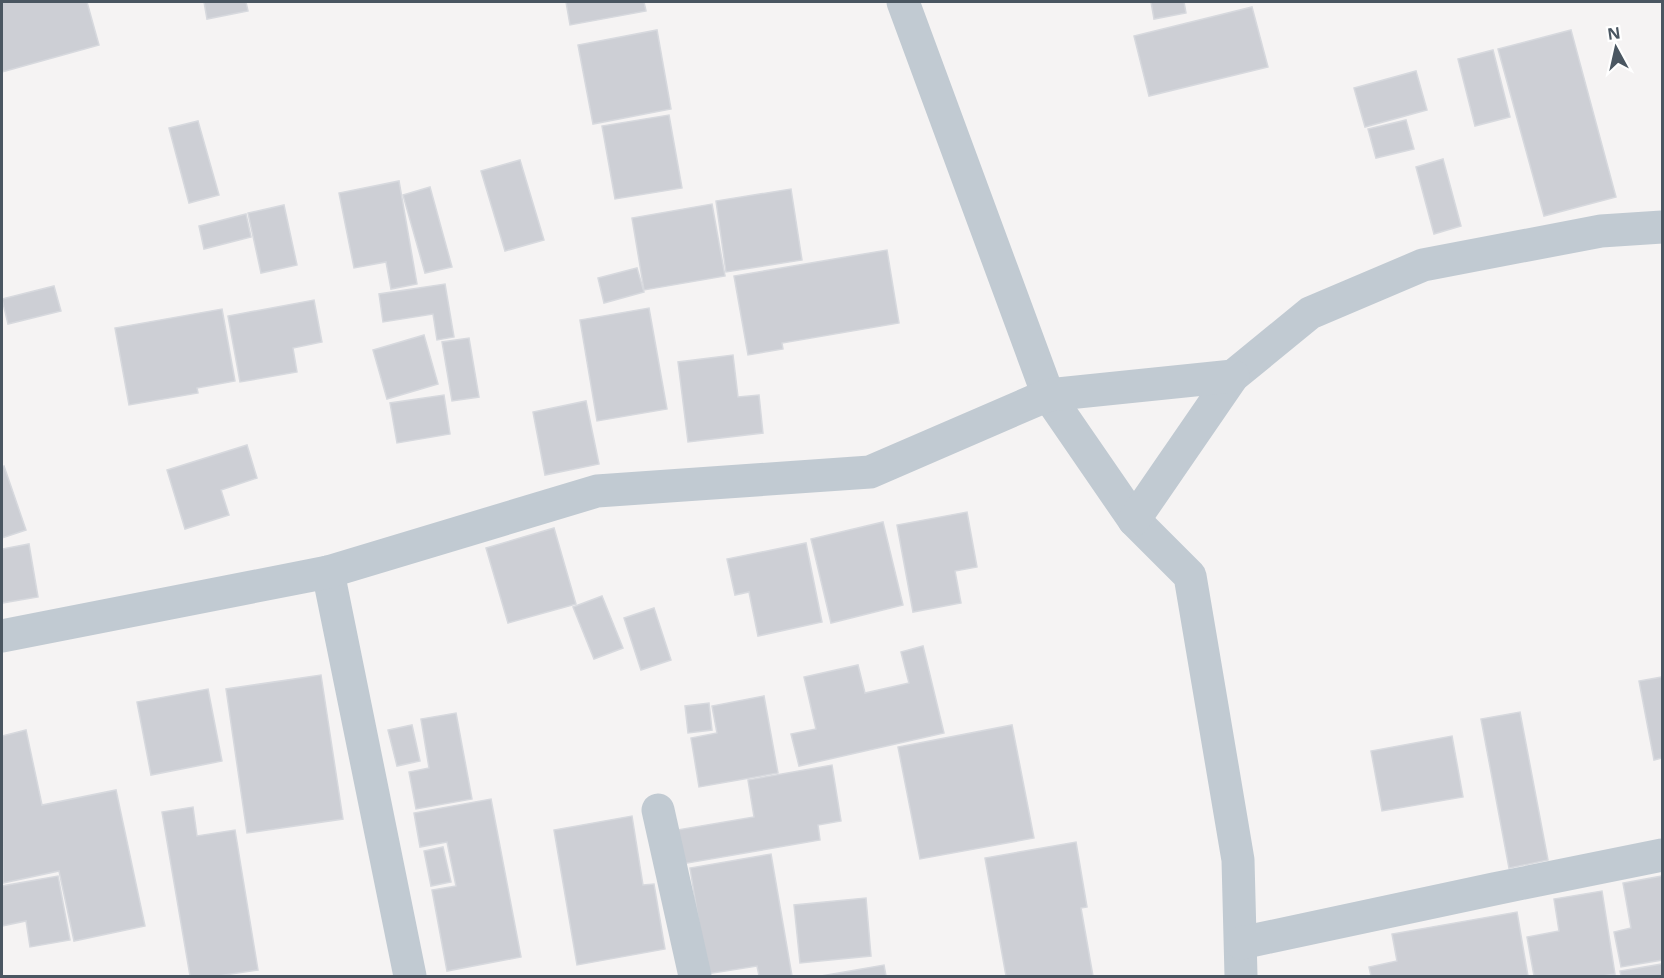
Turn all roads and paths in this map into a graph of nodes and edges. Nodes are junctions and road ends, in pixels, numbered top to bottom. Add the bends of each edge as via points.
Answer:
1 (903, 2) edge
2 (1662, 227) edge
3 (1233, 376) junction
4 (1048, 395) junction
5 (1134, 520) junction
6 (328, 572) junction
7 (2, 636) edge
8 (658, 810) dead end
9 (1662, 855) edge
10 (1241, 943) junction
11 (410, 976) edge
12 (695, 976) edge
13 (1241, 976) edge

1 - 4 street
2 - 3 street via 1601,231 1423,265 1310,313
3 - 4 street
3 - 5 street
4 - 5 street
4 - 6 street via 870,472 597,491
5 - 10 street via 1190,576 1238,860
6 - 7 street
6 - 11 street
8 - 12 street
9 - 10 street
10 - 13 street

